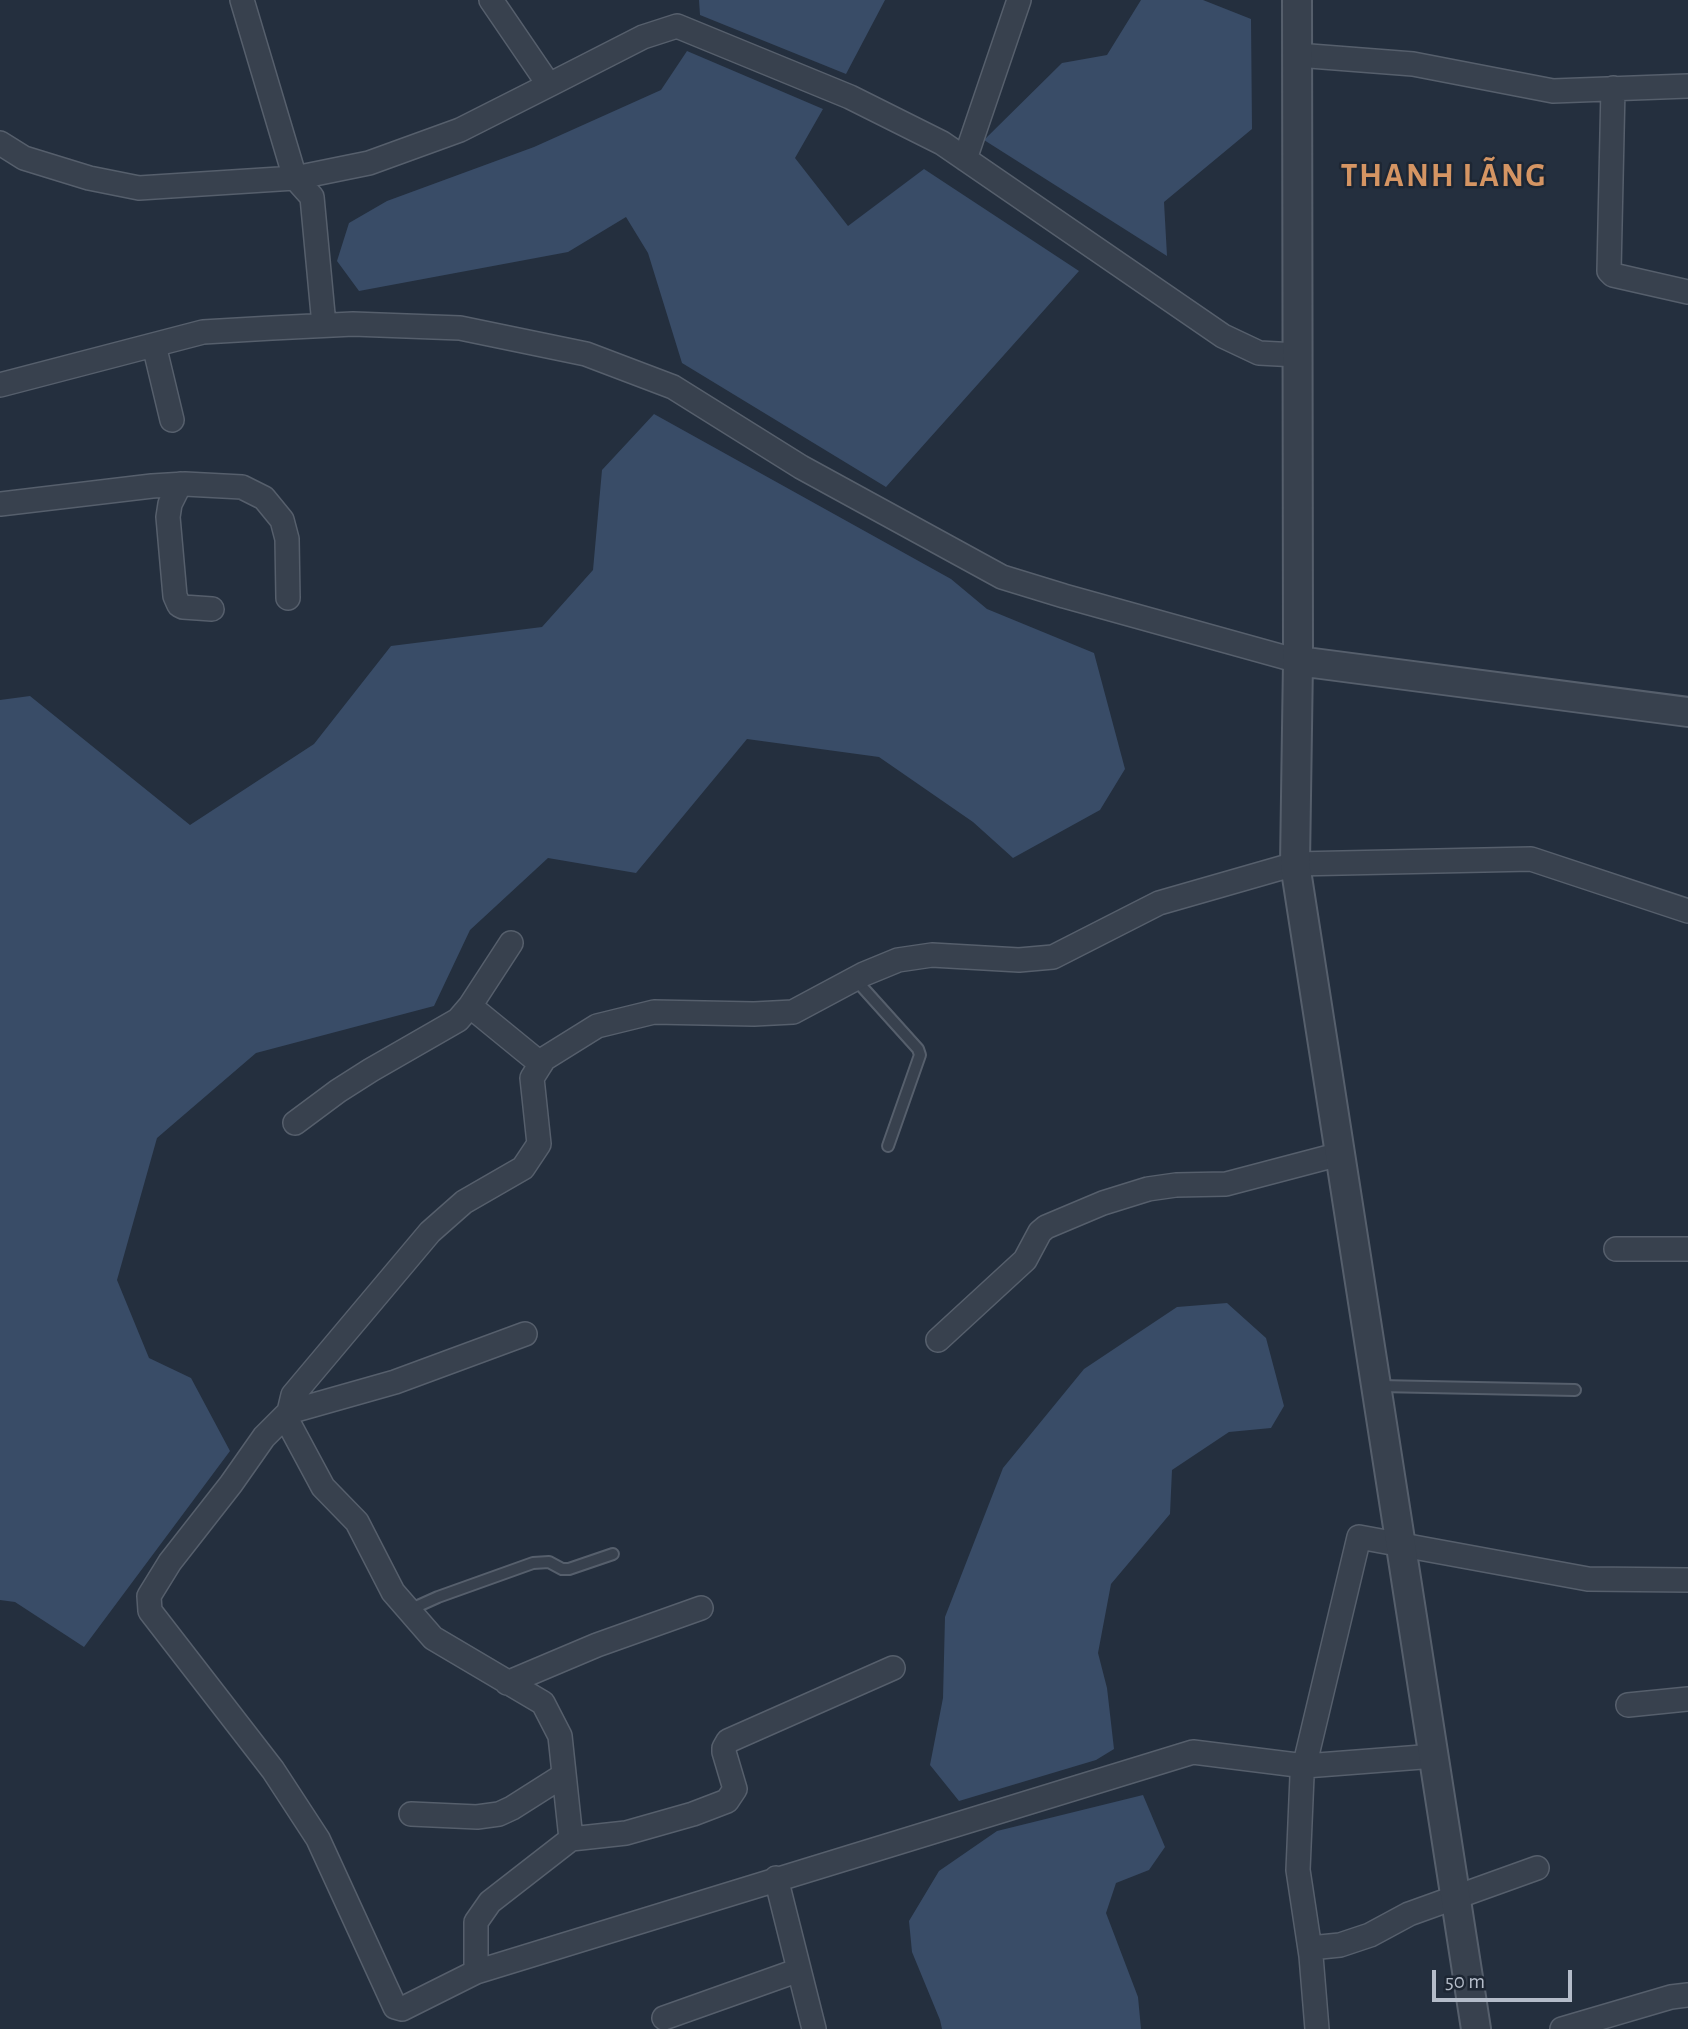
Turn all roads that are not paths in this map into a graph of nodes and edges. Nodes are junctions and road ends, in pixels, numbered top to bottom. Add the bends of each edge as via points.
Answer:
1 (242, 0) edge
2 (491, 0) edge
3 (1018, 0) edge
4 (1297, 0) edge
5 (1297, 55) junction
6 (549, 85) junction
7 (1688, 86) edge
8 (1613, 88) junction
9 (0, 143) edge
10 (965, 159) junction
11 (295, 178) junction
12 (1688, 292) edge
13 (324, 325) junction
14 (154, 345) junction
15 (1297, 355) junction
16 (0, 385) edge
17 (172, 420) dead end
18 (180, 484) junction
19 (0, 503) edge
20 (288, 598) dead end
21 (212, 609) dead end
22 (1298, 661) junction
23 (1688, 712) edge
24 (1295, 863) junction
25 (1688, 911) edge
26 (511, 943) dead end
27 (855, 979) junction
28 (470, 1006) junction
29 (541, 1064) junction
30 (295, 1123) dead end
31 (888, 1146) dead end
32 (1340, 1154) junction
33 (1616, 1249) dead end
34 (1688, 1249) edge
35 (525, 1334) dead end
36 (938, 1340) dead end
37 (1377, 1386) junction
38 (1575, 1390) dead end
39 (289, 1412) junction
40 (1402, 1545) junction
41 (613, 1554) dead end
42 (1688, 1580) edge
43 (701, 1608) dead end
44 (409, 1610) junction
45 (893, 1668) dead end
46 (507, 1683) junction
47 (1688, 1699) edge
48 (1628, 1705) dead end
49 (1435, 1756) junction
50 (1305, 1766) junction
51 (564, 1775) junction
52 (411, 1814) dead end
53 (571, 1839) junction
54 (1537, 1868) dead end
55 (776, 1878) junction
56 (1457, 1898) junction
57 (1310, 1948) junction
58 (799, 1970) junction
59 (476, 1972) junction
60 (1688, 1995) edge
61 (664, 2018) dead end
62 (814, 2029) edge
63 (1317, 2029) edge
64 (1476, 2029) edge
65 (1562, 2029) edge

1 - 11 street
2 - 6 street
3 - 10 street
4 - 5 street
5 - 8 street via 1413,64 1553,92
5 - 15 street
6 - 10 street via 643,37 677,26 850,97
6 - 11 street via 460,130 369,163
7 - 8 street
8 - 12 street via 1609,271
9 - 11 street via 24,158 139,188
10 - 15 street via 1223,337 1259,353
11 - 13 street via 312,197
13 - 14 street via 203,332
13 - 22 street via 460,328 586,354 673,387 801,467 1002,577
14 - 16 street
14 - 17 street
15 - 22 street
18 - 19 street
18 - 20 street via 242,487 273,507 287,539
18 - 21 street via 168,517 175,596 183,607
22 - 23 street
22 - 24 street
24 - 25 street via 1531,859
24 - 27 street via 1159,903 1053,957 1019,960 932,955 898,960
24 - 32 street
26 - 28 street
27 - 29 street via 793,1012 654,1012 597,1026
27 - 31 lane via 920,1055
28 - 29 street
28 - 30 street via 458,1020 372,1069
29 - 39 street via 532,1078 539,1144 523,1168 464,1202 430,1232 293,1395
32 - 36 street via 1226,1184 1148,1189 1103,1202 1046,1227 1025,1261
32 - 37 street
33 - 34 street
35 - 39 street via 395,1382
37 - 38 lane
37 - 40 street
39 - 44 street via 287,1420 323,1487 357,1522 393,1592
39 - 59 street via 264,1437 155,1583 149,1595 150,1611 273,1770 318,1839 395,2007 402,2009
40 - 42 street via 1588,1579
40 - 49 street
40 - 50 street via 1359,1537
41 - 44 lane via 569,1569 549,1562 533,1563
43 - 46 street
44 - 46 street via 433,1638
45 - 53 street via 728,1741 724,1752 735,1789 727,1801 626,1833
46 - 51 street via 543,1703 560,1736
47 - 48 street
49 - 50 street
49 - 56 street
50 - 55 street via 1193,1752
50 - 57 street via 1298,1870
51 - 52 street via 499,1814
51 - 53 street
53 - 59 street via 489,1902 476,1922
54 - 56 street
55 - 58 street
55 - 59 street
56 - 57 street via 1409,1914 1370,1936
56 - 64 street
57 - 63 street
58 - 61 street
58 - 62 street
60 - 65 street

